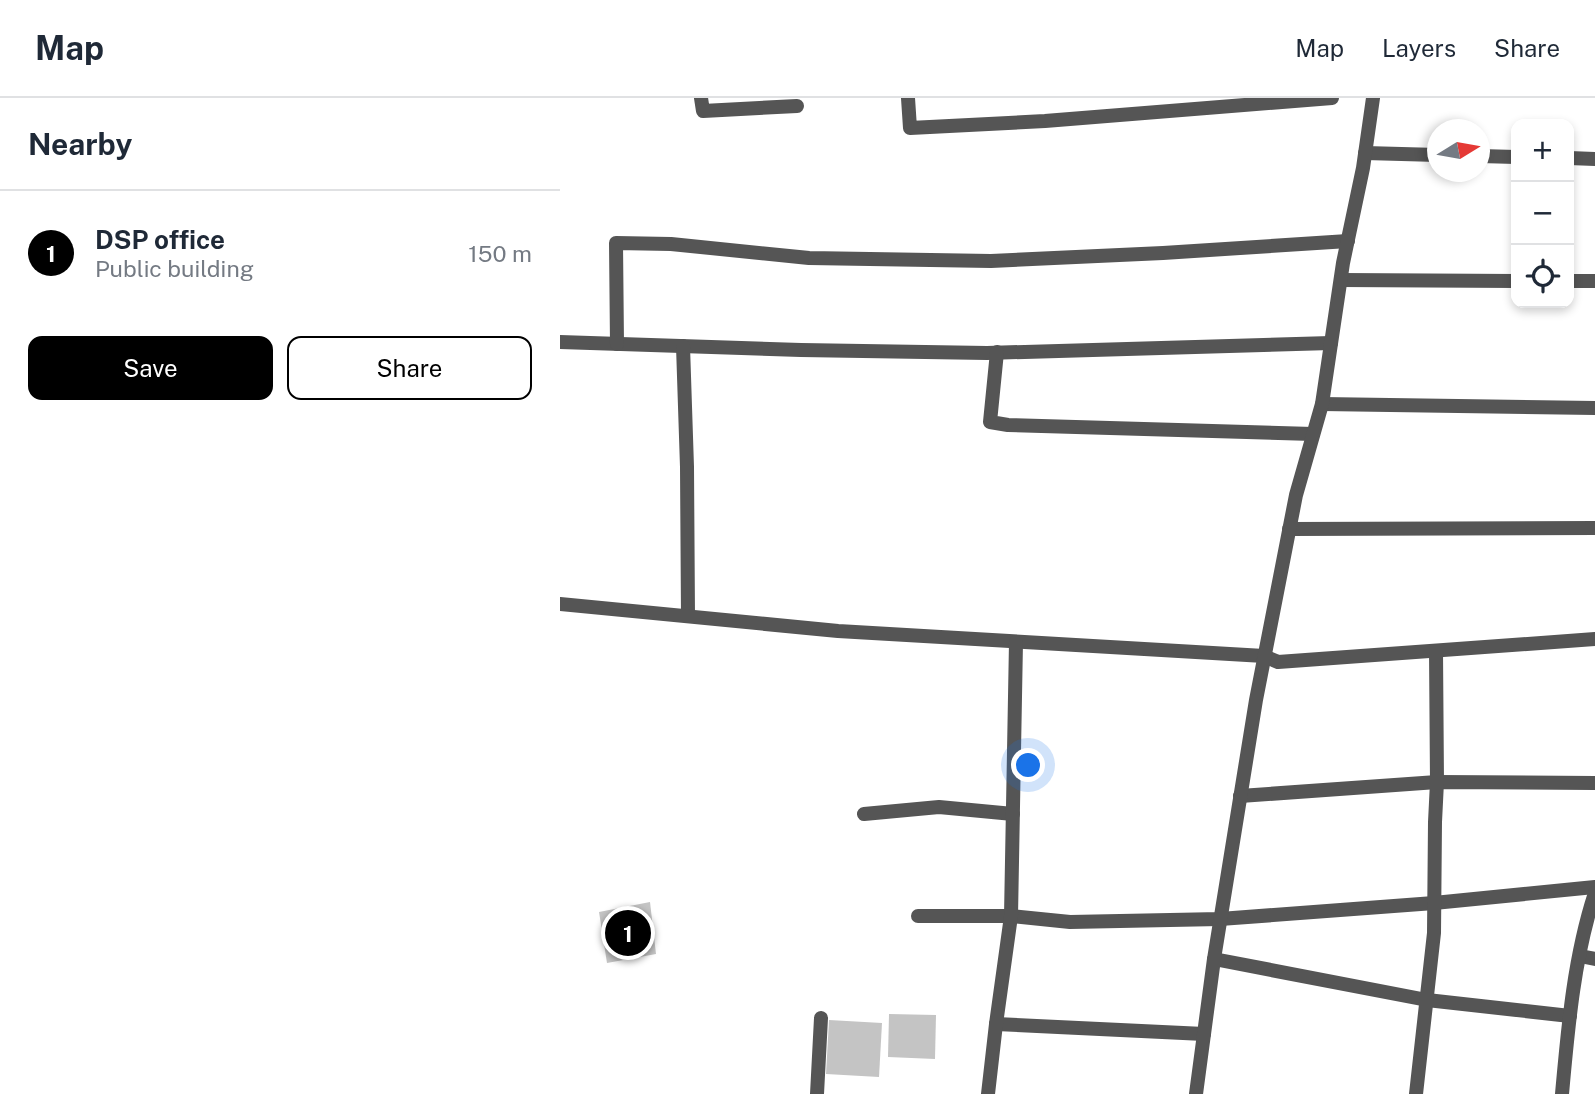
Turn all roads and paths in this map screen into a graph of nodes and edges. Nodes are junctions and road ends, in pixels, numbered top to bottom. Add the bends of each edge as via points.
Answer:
1 (701, 98) edge
2 (908, 98) edge
3 (1332, 98) edge
4 (1373, 98) edge
5 (797, 106) dead end
6 (1365, 153) junction
7 (1427, 155) edge
8 (1490, 156) edge
9 (1511, 157) edge
10 (1574, 158) edge
11 (1595, 159) edge
12 (1348, 241) junction
13 (1341, 280) junction
14 (1511, 281) edge
15 (1574, 281) edge
16 (1595, 281) edge
17 (560, 342) edge
18 (1331, 343) junction
19 (617, 344) junction
20 (683, 346) junction
21 (997, 352) junction
22 (1322, 404) junction
23 (1595, 408) edge
24 (1313, 433) junction
25 (1595, 528) edge
26 (1289, 529) junction
27 (560, 604) edge
28 (688, 616) junction
29 (1595, 639) edge
30 (1016, 642) junction
31 (1436, 650) junction
32 (1264, 656) junction
33 (1437, 782) junction
34 (1595, 783) edge
35 (1240, 796) junction
36 (864, 814) dead end
37 (1013, 814) junction
38 (1595, 887) edge
39 (1595, 893) edge
40 (1434, 903) junction
41 (918, 916) dead end
42 (1011, 916) junction
43 (1220, 919) junction
44 (1214, 958) junction
45 (1588, 958) edge
46 (1427, 1000) junction
47 (1570, 1016) junction
48 (821, 1018) dead end
49 (996, 1024) junction
50 (1204, 1034) junction
51 (817, 1094) edge
52 (989, 1094) edge
53 (1196, 1094) edge
54 (1416, 1094) edge
55 (1563, 1094) edge

1 - 5 street via 702,111
2 - 3 street via 910,128
4 - 6 street
6 - 7 street
6 - 12 street
8 - 9 street
10 - 11 street
12 - 13 street
12 - 19 street via 990,261 808,258 616,243
13 - 14 street
13 - 18 street
15 - 16 street
17 - 19 street
18 - 21 street
18 - 22 street
19 - 20 street
20 - 21 street
20 - 28 street
21 - 24 street via 990,422
22 - 23 street
22 - 24 street
24 - 26 street
25 - 26 street
26 - 32 street
27 - 28 street
28 - 30 street
29 - 31 street
30 - 32 street
30 - 37 street
31 - 32 street via 1278,662
31 - 33 street
32 - 35 street
33 - 34 street
33 - 35 street
33 - 40 street
35 - 43 street
36 - 37 street via 939,807
37 - 42 street
38 - 40 street
39 - 45 street via 1587,918
40 - 43 street
40 - 46 street
41 - 42 street
42 - 43 street via 1070,922
42 - 49 street
43 - 44 street
44 - 46 street
44 - 50 street
45 - 47 street
46 - 47 street
46 - 54 street
47 - 55 street
48 - 51 street
49 - 50 street
49 - 52 street
50 - 53 street

